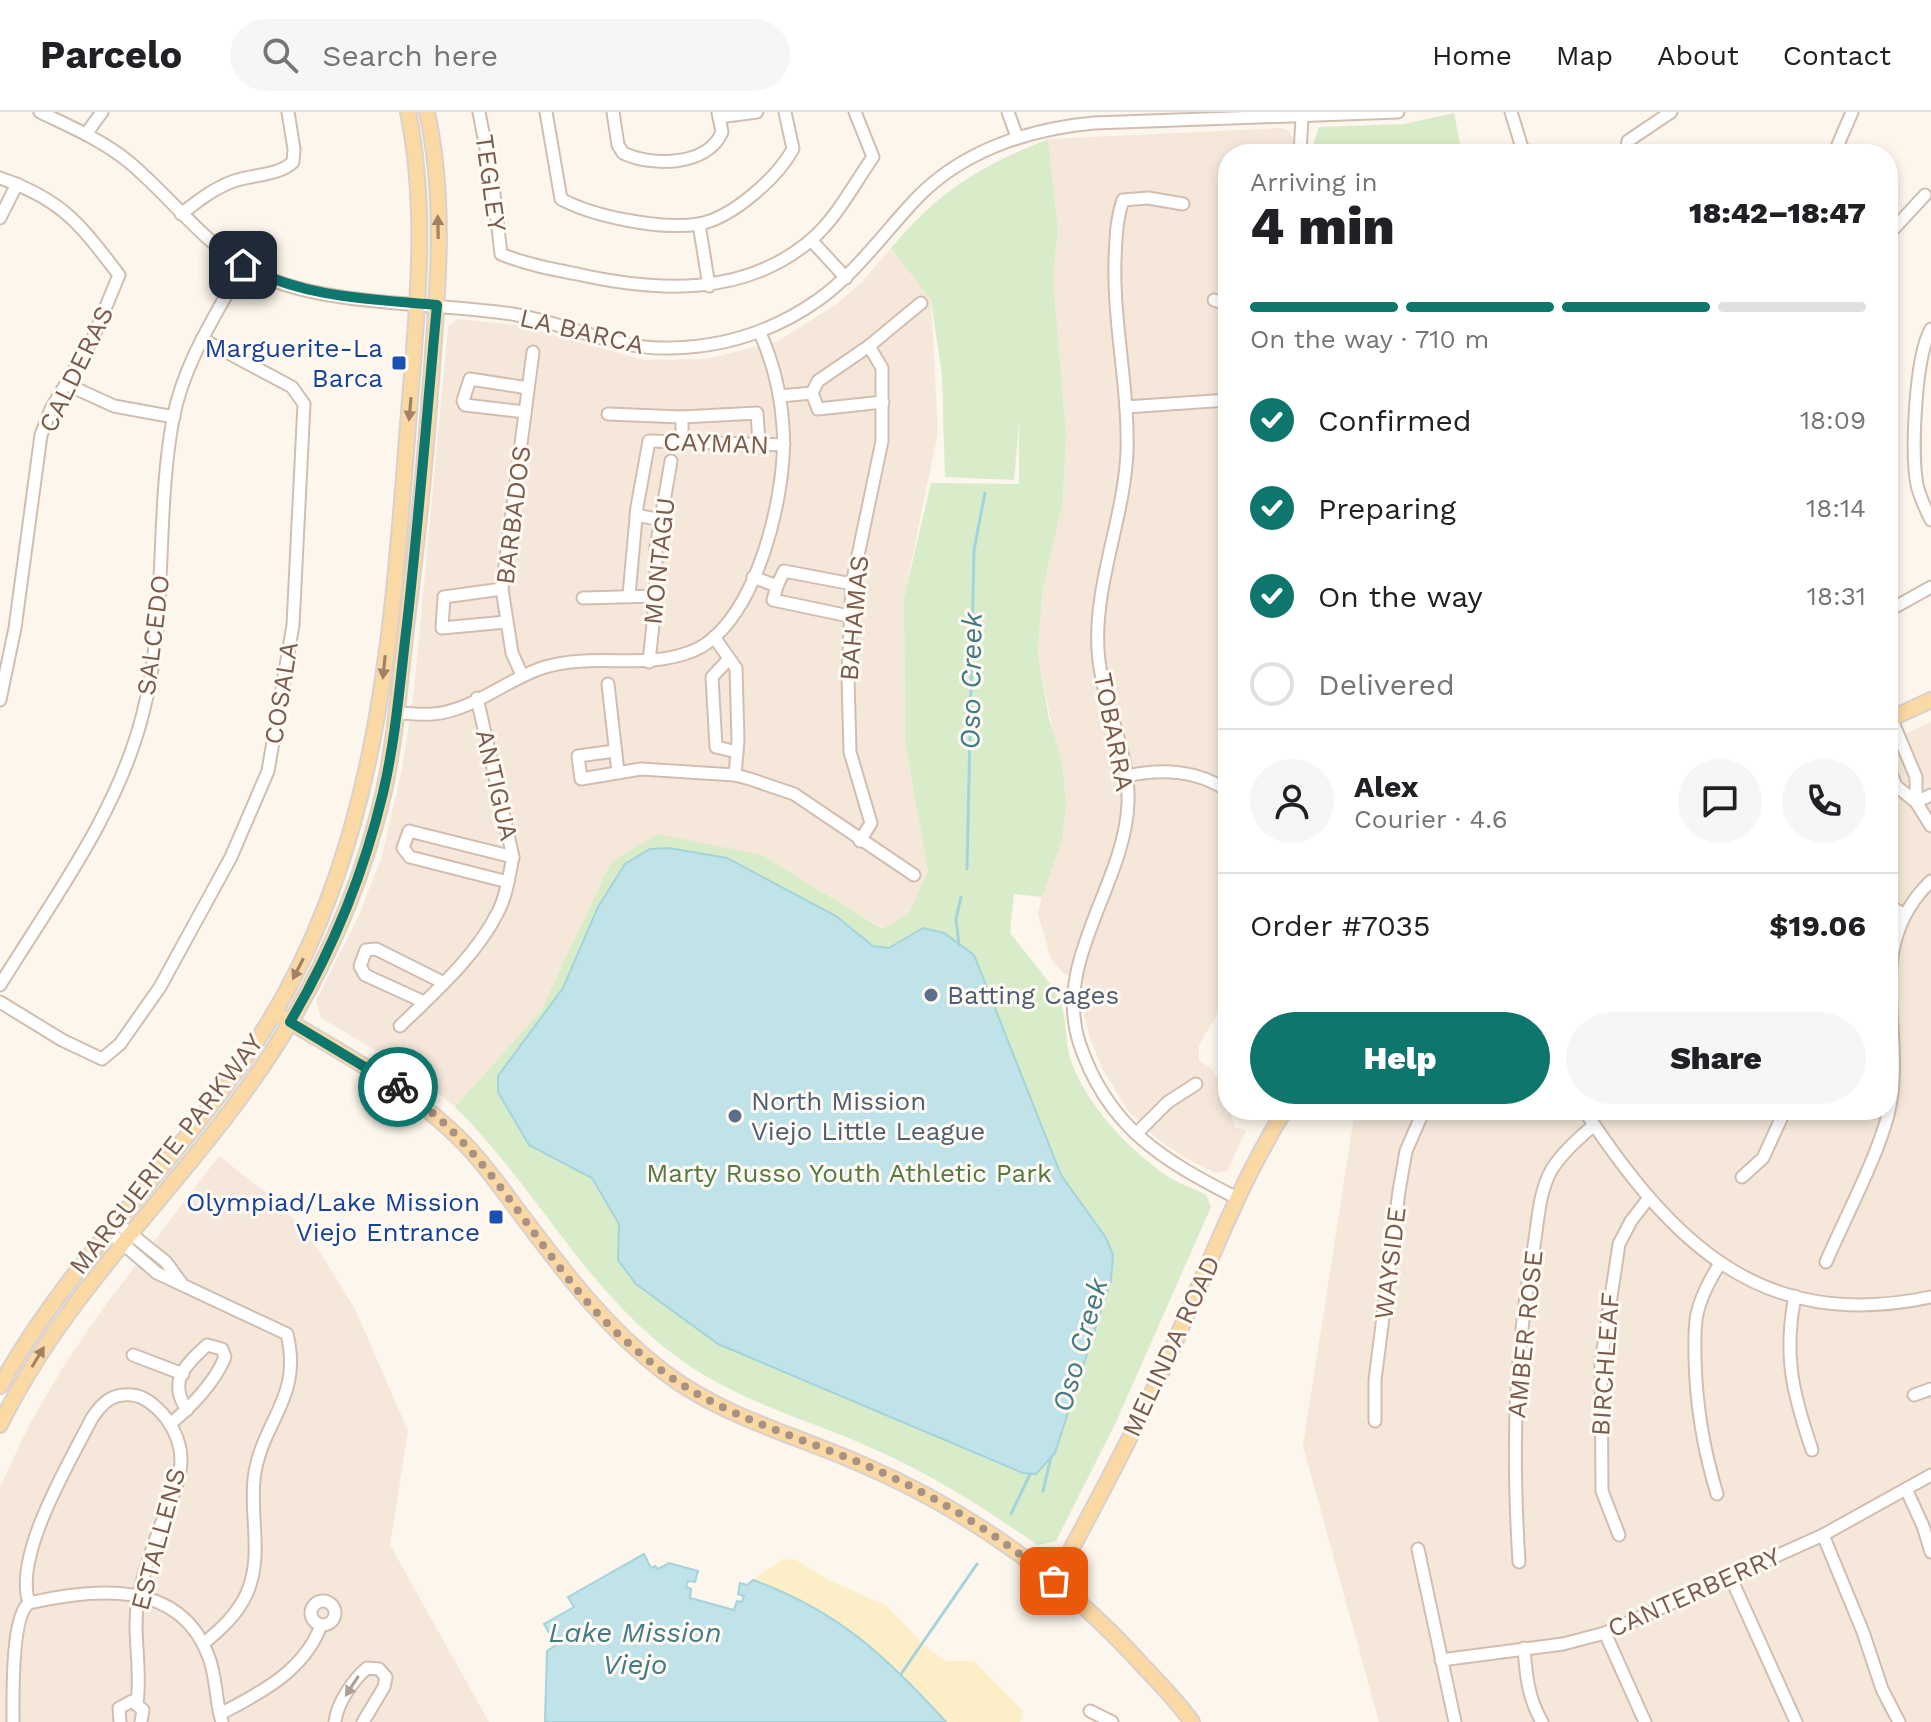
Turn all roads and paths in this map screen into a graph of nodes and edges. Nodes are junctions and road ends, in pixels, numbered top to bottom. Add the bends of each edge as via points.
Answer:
1 (40, 112) edge
2 (102, 112) edge
3 (288, 112) edge
4 (408, 112) edge
5 (427, 112) edge
6 (479, 112) edge
7 (546, 112) edge
8 (613, 112) edge
9 (757, 112) edge
10 (785, 112) edge
11 (855, 112) edge
12 (1008, 112) edge
13 (1398, 112) edge
14 (1511, 112) edge
15 (1671, 112) edge
16 (1852, 112) edge
17 (718, 114) edge
18 (1302, 117) junction
19 (86, 134) junction
20 (1017, 137) junction
21 (1301, 144) edge
22 (1521, 144) edge
23 (1628, 144) edge
24 (1838, 144) edge
25 (0, 178) edge
26 (17, 184) junction
27 (1925, 195) dead end
28 (1183, 204) dead end
29 (181, 214) junction
30 (0, 218) edge
31 (699, 224) junction
32 (1898, 224) edge
33 (811, 240) junction
34 (243, 265) junction
35 (846, 278) junction
36 (709, 286) junction
37 (1214, 300) dead end
38 (1218, 301) edge
39 (416, 303) junction
40 (921, 303) dead end
41 (437, 305) junction
42 (1931, 329) edge
43 (760, 333) junction
44 (202, 339) junction
45 (869, 346) junction
46 (533, 352) dead end
47 (66, 384) junction
48 (528, 388) junction
49 (812, 393) junction
50 (780, 396) junction
51 (1218, 401) edge
52 (883, 402) junction
53 (1126, 407) junction
54 (525, 412) junction
55 (608, 414) dead end
56 (174, 417) junction
57 (682, 417) junction
58 (682, 442) junction
59 (759, 444) junction
60 (784, 445) junction
61 (671, 461) dead end
62 (636, 515) junction
63 (661, 520) junction
64 (1931, 520) edge
65 (753, 577) junction
66 (852, 584) junction
67 (777, 586) junction
68 (1931, 587) edge
69 (502, 589) junction
70 (629, 595) junction
71 (656, 596) junction
72 (583, 598) dead end
73 (1898, 605) edge
74 (849, 616) junction
75 (506, 622) junction
76 (714, 637) junction
77 (729, 659) junction
78 (649, 662) junction
79 (522, 675) junction
80 (608, 684) dead end
81 (477, 698) junction
82 (0, 700) edge
83 (1931, 700) edge
84 (397, 713) junction
85 (1898, 715) edge
86 (1898, 737) edge
87 (615, 751) junction
88 (737, 752) junction
89 (1912, 768) junction
90 (1898, 770) edge
91 (618, 772) junction
92 (735, 775) junction
93 (1127, 776) junction
94 (1218, 786) edge
95 (1898, 788) edge
96 (1931, 795) edge
97 (1916, 802) junction
98 (1931, 826) edge
99 (860, 841) junction
100 (513, 857) junction
101 (914, 875) dead end
102 (1931, 881) edge
103 (508, 882) junction
104 (1898, 911) edge
105 (1903, 914) junction
106 (1898, 928) edge
107 (444, 983) junction
108 (0, 985) edge
109 (0, 1002) edge
110 (424, 1002) junction
111 (275, 1013) junction
112 (290, 1022) junction
113 (400, 1026) dead end
114 (1196, 1084) dead end
115 (1279, 1120) edge
116 (1420, 1120) edge
117 (1591, 1120) edge
118 (1780, 1120) edge
119 (1886, 1120) edge
120 (1594, 1125) junction
121 (1136, 1134) junction
122 (1742, 1177) dead end
123 (1237, 1198) junction
124 (1648, 1199) junction
125 (112, 1226) junction
126 (126, 1238) junction
127 (166, 1262) junction
128 (1826, 1262) dead end
129 (1720, 1263) junction
130 (157, 1273) junction
131 (185, 1288) junction
132 (1795, 1296) junction
133 (1931, 1297) edge
134 (133, 1355) dead end
135 (183, 1374) junction
136 (0, 1386) edge
137 (1931, 1389) edge
138 (1914, 1395) dead end
139 (187, 1410) junction
140 (1375, 1421) dead end
141 (170, 1424) junction
142 (0, 1425) edge
143 (1812, 1450) dead end
144 (1931, 1475) edge
145 (1906, 1489) junction
146 (1717, 1494) dead end
147 (1619, 1535) dead end
148 (1823, 1535) junction
149 (1418, 1549) dead end
150 (1931, 1552) edge
151 (1519, 1562) dead end
152 (1730, 1576) junction
153 (1054, 1581) junction
154 (139, 1595) junction
155 (29, 1603) junction
156 (321, 1625) dead end
157 (1605, 1633) junction
158 (203, 1644) junction
159 (1524, 1648) junction
160 (1441, 1660) junction
161 (137, 1703) junction
162 (1090, 1711) dead end
163 (221, 1718) edge
164 (13, 1722) edge
165 (120, 1722) edge
166 (141, 1722) edge
167 (335, 1722) edge
168 (363, 1722) edge
169 (1112, 1722) edge
170 (1192, 1722) edge
171 (1455, 1722) edge
172 (1542, 1722) edge
173 (1645, 1722) edge
174 (1796, 1722) edge
175 (1899, 1722) edge

1 - 19 street, LA BARCA
2 - 19 street
3 - 29 street via 294,149 293,162 285,170 222,186
4 - 39 main road, MARGUERITE PARKWAY via 420,218
41 -> 5 main road, MARGUERITE PARKWAY via 438,201
6 - 36 street, TEGLEY via 501,254 628,286
7 - 31 street via 561,199 634,221
8 - 17 street via 623,153 668,161 697,156 714,146 722,132
9 - 17 street
10 - 31 street via 794,145 790,156 744,203
11 - 33 street via 873,157
12 - 20 street
13 - 18 street, LA BARCA
14 - 22 street
15 - 23 street
16 - 24 street
18 - 20 street, LA BARCA via 1094,123
18 - 21 street
19 - 29 street, LA BARCA via 130,163
20 - 35 street, LA BARCA via 939,179
25 - 26 street
26 - 30 street
26 - 47 street, CALDERAS via 63,208 119,275 93,338
27 - 32 street
28 - 53 street, TOBARRA via 1123,200 1116,218 1115,311
29 - 34 street, LA BARCA
31 - 36 street
33 - 35 street
33 - 36 street via 774,264
34 - 39 street, LA BARCA via 318,293
34 - 44 street, SALCEDO
35 - 43 street, LA BARCA via 791,318
37 - 38 street
39 - 41 street, LA BARCA
39 -> 111 main road, MARGUERITE PARKWAY via 401,512 377,724 359,811 336,884
40 - 45 street
41 - 43 street, LA BARCA via 534,318 634,346 707,346
41 - 84 main road, MARGUERITE PARKWAY via 422,502
42 - 64 street via 1920,359 1915,464
43 - 50 street
44 - 56 street, SALCEDO via 189,363
44 - 109 street, COSALA via 292,387 304,404 293,625 268,771 231,857 160,987 120,1044 102,1059
45 - 49 street via 818,381
45 - 52 street, BAHAMAS via 882,368
46 - 48 street, BARBADOS
47 - 56 street via 114,406
47 - 82 street, CALDERAS via 41,435
48 - 54 street, BARBADOS
48 - 54 street via 470,379 463,401
49 - 50 street
49 - 52 street via 818,409
50 - 60 street
51 - 53 street
52 - 66 street, BAHAMAS via 882,441
53 - 93 street, TOBARRA via 1123,487 1099,610 1098,648 1102,686
54 - 69 street, BARBADOS
55 - 57 street
56 - 108 street, SALCEDO via 159,620 143,714 106,813
57 - 58 street
57 - 59 street via 757,413
58 - 59 street, CAYMAN
58 - 62 street, CAYMAN via 649,441
59 - 60 street, CAYMAN
60 - 65 street via 778,496
61 - 63 street, MONTAGU
62 - 63 street
62 - 70 street
63 - 71 street, MONTAGU
65 - 67 street
65 - 76 street via 744,599
66 - 67 street via 784,571
66 - 74 street, BAHAMAS
67 - 74 street via 773,600
68 - 73 street
69 - 75 street, BARBADOS
69 - 75 street via 444,597 442,628
70 - 71 street
70 - 72 street
71 - 78 street, MONTAGU
74 - 99 street, BAHAMAS via 850,752 871,823
75 - 79 street, BARBADOS
76 - 77 street
76 - 78 street via 667,660
77 - 88 street via 736,668
77 - 88 street via 712,677 716,747
78 - 79 street via 581,660
79 - 81 street
80 - 87 street
81 - 84 street via 435,714
81 - 100 street, ANTIGUA
83 - 85 main road
84 - 112 main road, MARGUERITE PARKWAY via 383,792 362,863 328,952
86 - 89 street
87 - 91 street
87 - 91 street via 578,756 581,779
88 - 92 street
89 - 90 street
89 - 97 street
91 - 92 street
92 - 99 street via 794,794
93 - 94 street via 1173,771
93 - 121 street, TOBARRA via 1126,827 1078,967 1073,1005 1078,1040 1095,1082
95 - 97 street
96 - 97 street
97 - 98 street
99 - 101 street
100 - 103 street, ANTIGUA
100 - 103 street via 409,831 403,848 410,857
102 - 105 street
103 - 107 street, ANTIGUA via 498,913
104 - 105 street
105 - 106 street
107 - 110 street, ANTIGUA
107 - 110 street via 376,949 366,950 360,966 365,975
110 - 113 street, ANTIGUA
111 - 112 main road
111 - 125 main road, MARGUERITE PARKWAY via 209,1107
112 - 126 main road, MARGUERITE PARKWAY via 244,1091
112 - 153 main road via 408,1093 455,1134 589,1304 667,1375 724,1407 920,1491
114 - 121 street via 1168,1102
115 - 123 main road, MELINDA ROAD
116 - 140 street, WAYSIDE via 1406,1151 1399,1191 1375,1380
117 - 120 street
118 - 122 street via 1763,1158
119 - 128 street
120 - 124 street
120 - 151 street, AMBER ROSE via 1552,1170 1543,1192 1516,1372 1513,1471
121 - 123 street, TOBARRA via 1181,1170
123 - 153 main road, MELINDA ROAD via 1157,1381
124 - 129 street
124 - 147 street, BIRCHLEAF via 1619,1244 1601,1363 1602,1491
125 - 126 street
125 - 136 main road, MARGUERITE PARKWAY via 35,1326
126 - 127 street
126 - 130 street
142 -> 126 main road, MARGUERITE PARKWAY via 44,1347
127 - 130 street
127 - 131 street
129 - 132 street
129 - 146 street via 1696,1318 1695,1349 1701,1441
130 - 131 street
131 - 158 street via 287,1334 291,1353 285,1400 254,1479 252,1577 238,1610
132 - 133 street via 1846,1306
132 - 143 street via 1789,1369
134 - 135 street
135 - 139 street via 176,1389
135 - 139 street via 207,1345 222,1349 222,1366
137 - 138 street
139 - 141 street
141 - 154 street, ESTALLENS via 181,1453 180,1481
141 - 155 street via 161,1411 136,1395 113,1397 101,1405 46,1508 26,1578
144 - 145 street, CANTERBERRY
145 - 148 street, CANTERBERRY
145 - 150 street
148 - 152 street, CANTERBERRY
148 - 175 street
149 - 160 street
152 - 157 street, CANTERBERRY
152 - 174 street
153 - 170 main road via 1124,1644
154 - 155 street via 101,1592
154 - 158 street via 175,1612
154 - 161 street, ESTALLENS
155 - 164 street via 19,1626
156 - 163 street via 315,1641 285,1675
157 - 159 street, CANTERBERRY
157 - 173 street
158 - 163 street
159 - 160 street, CANTERBERRY
159 - 172 street via 1527,1682
160 - 171 street
161 - 165 street via 122,1704
161 - 166 street, ESTALLENS via 143,1710
162 - 169 street
168 -> 167 street via 384,1687 386,1677 379,1669 367,1668 360,1674

